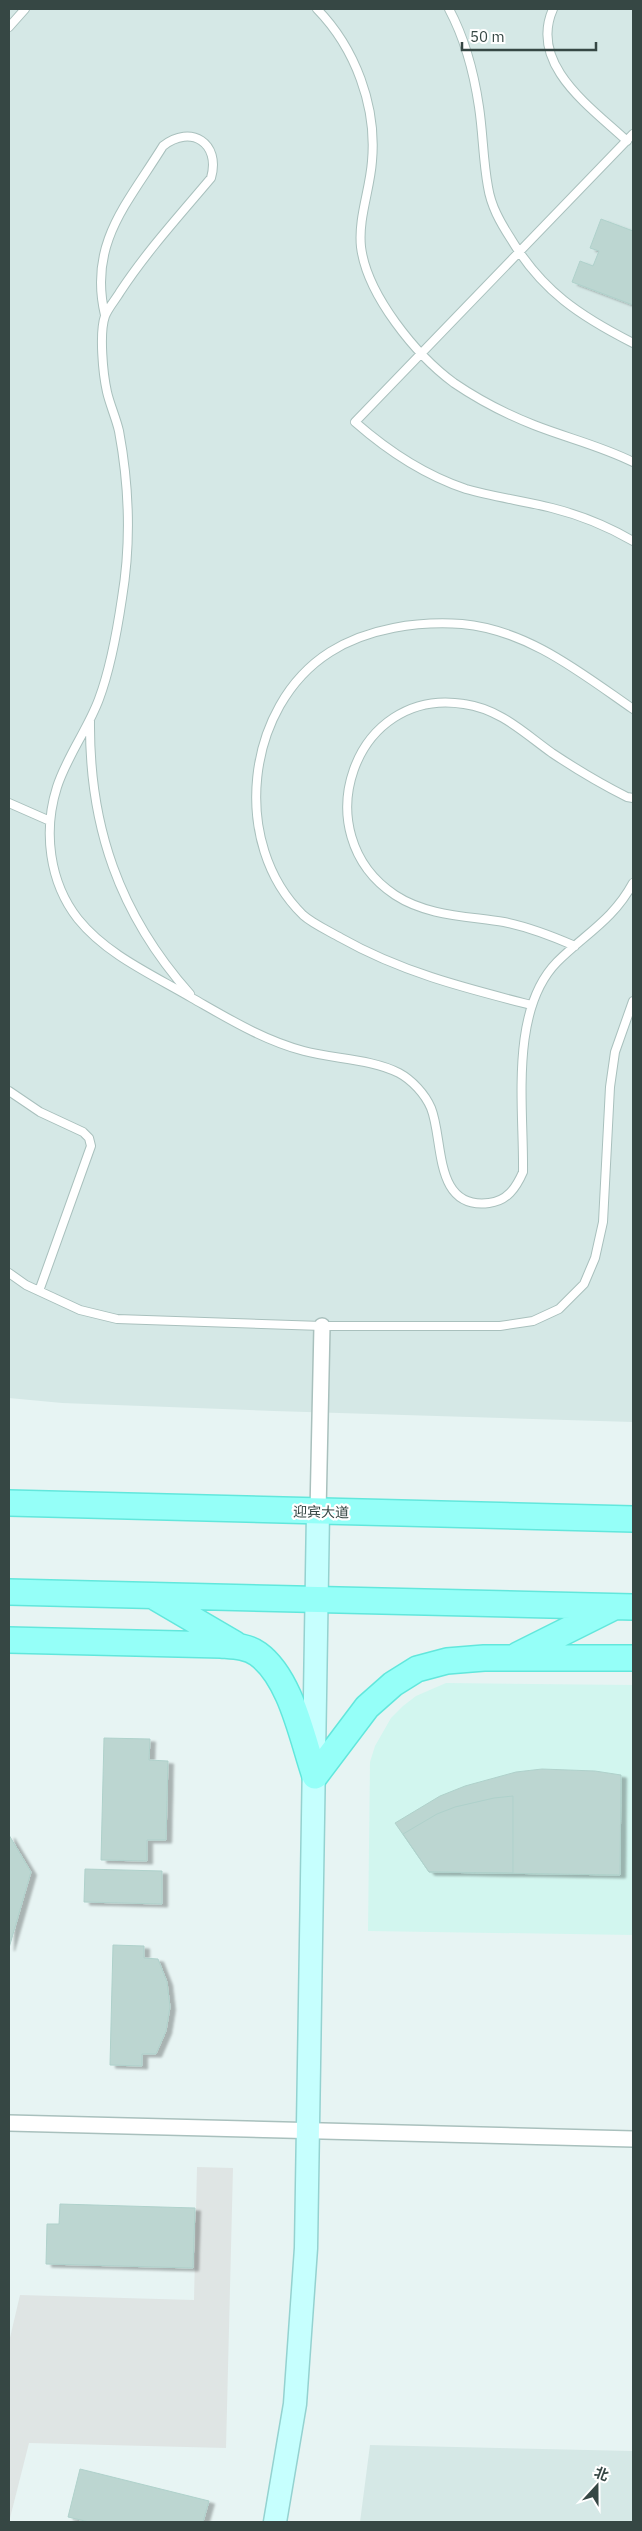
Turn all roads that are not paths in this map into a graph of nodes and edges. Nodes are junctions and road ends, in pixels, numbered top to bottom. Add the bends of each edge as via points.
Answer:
1 (25, 9) edge
2 (317, 9) edge
3 (450, 9) edge
4 (553, 9) edge
5 (9, 27) edge
6 (633, 134) edge
7 (627, 141) junction
8 (519, 252) junction
9 (105, 315) junction
10 (633, 343) edge
11 (422, 354) junction
12 (633, 462) edge
13 (633, 542) edge
14 (633, 709) edge
15 (90, 719) junction
16 (633, 798) edge
17 (9, 804) edge
18 (50, 821) junction
19 (633, 883) edge
20 (576, 946) junction
21 (194, 999) junction
22 (633, 1001) edge
23 (531, 1005) junction
24 (9, 1091) edge
25 (9, 1273) edge
26 (39, 1291) junction
27 (322, 1326) junction
28 (9, 1503) edge
29 (318, 1512) junction
30 (633, 1519) edge
31 (9, 1592) edge
32 (151, 1595) junction
33 (317, 1599) junction
34 (624, 1607) edge
35 (9, 1640) edge
36 (240, 1646) junction
37 (514, 1658) junction
38 (633, 1658) edge
39 (315, 1776) junction
40 (9, 2123) edge
41 (308, 2129) junction
42 (633, 2139) edge
43 (275, 2522) edge

1 - 5 lane
2 - 11 lane via 330,22 350,54 364,89 372,125 372,161 361,222 368,272 389,313
3 - 8 lane via 471,65 488,187 496,214
4 - 7 lane via 549,16 548,40 554,64 567,84
6 - 7 lane
7 - 8 lane
8 - 10 lane via 546,286 572,309
8 - 11 lane
9 - 9 lane via 99,275 108,236 163,146 184,136 196,138 206,144 212,154 211,178 144,256
9 - 15 lane via 102,354 126,483 127,537 124,592 114,646
11 - 12 lane via 453,382 492,407
11 - 13 lane via 355,422 380,444 421,470 466,489 554,508 594,522
14 - 23 lane via 561,659 530,642 463,624 429,623 394,628 330,652 302,677 285,699 264,741 256,777 256,815 265,851 281,885 304,915 358,948 416,973
15 - 18 lane via 58,784
15 - 21 lane via 95,804 107,854 119,886 151,946
16 - 20 lane via 582,772 504,718 484,708 463,703 420,707 400,715 367,743 356,762 347,797 348,826 364,866 379,882 396,896 430,910 506,923
17 - 18 lane
18 - 21 lane via 53,868 63,894 78,918 97,939 128,961
19 - 20 lane via 626,897 603,924
20 - 23 lane via 556,963
21 - 23 lane via 273,1041 330,1058 382,1066 403,1075 420,1090 432,1110 443,1170 449,1185 460,1197 475,1203 505,1198 516,1187 523,1172 524,1033
22 - 27 lane via 615,1052 610,1087 603,1222 595,1258 584,1284 559,1309 533,1321 500,1326
24 - 26 lane via 40,1112 83,1132 91,1146
25 - 26 lane
26 - 27 lane via 80,1310 117,1319
27 - 29 street
28 - 29 main road, 迎宾大道
29 - 30 main road, 迎宾大道
29 - 33 street
31 - 32 main road
32 - 33 main road
32 - 36 main road
33 - 34 main road
33 - 39 street
34 - 37 main road
35 - 36 main road
36 - 39 main road via 257,1653 274,1669 288,1696
37 - 38 main road
37 - 39 main road via 447,1661 417,1669 393,1684 367,1707
39 - 41 street
40 - 41 street
41 - 42 street
41 - 43 street via 306,2248 295,2404

